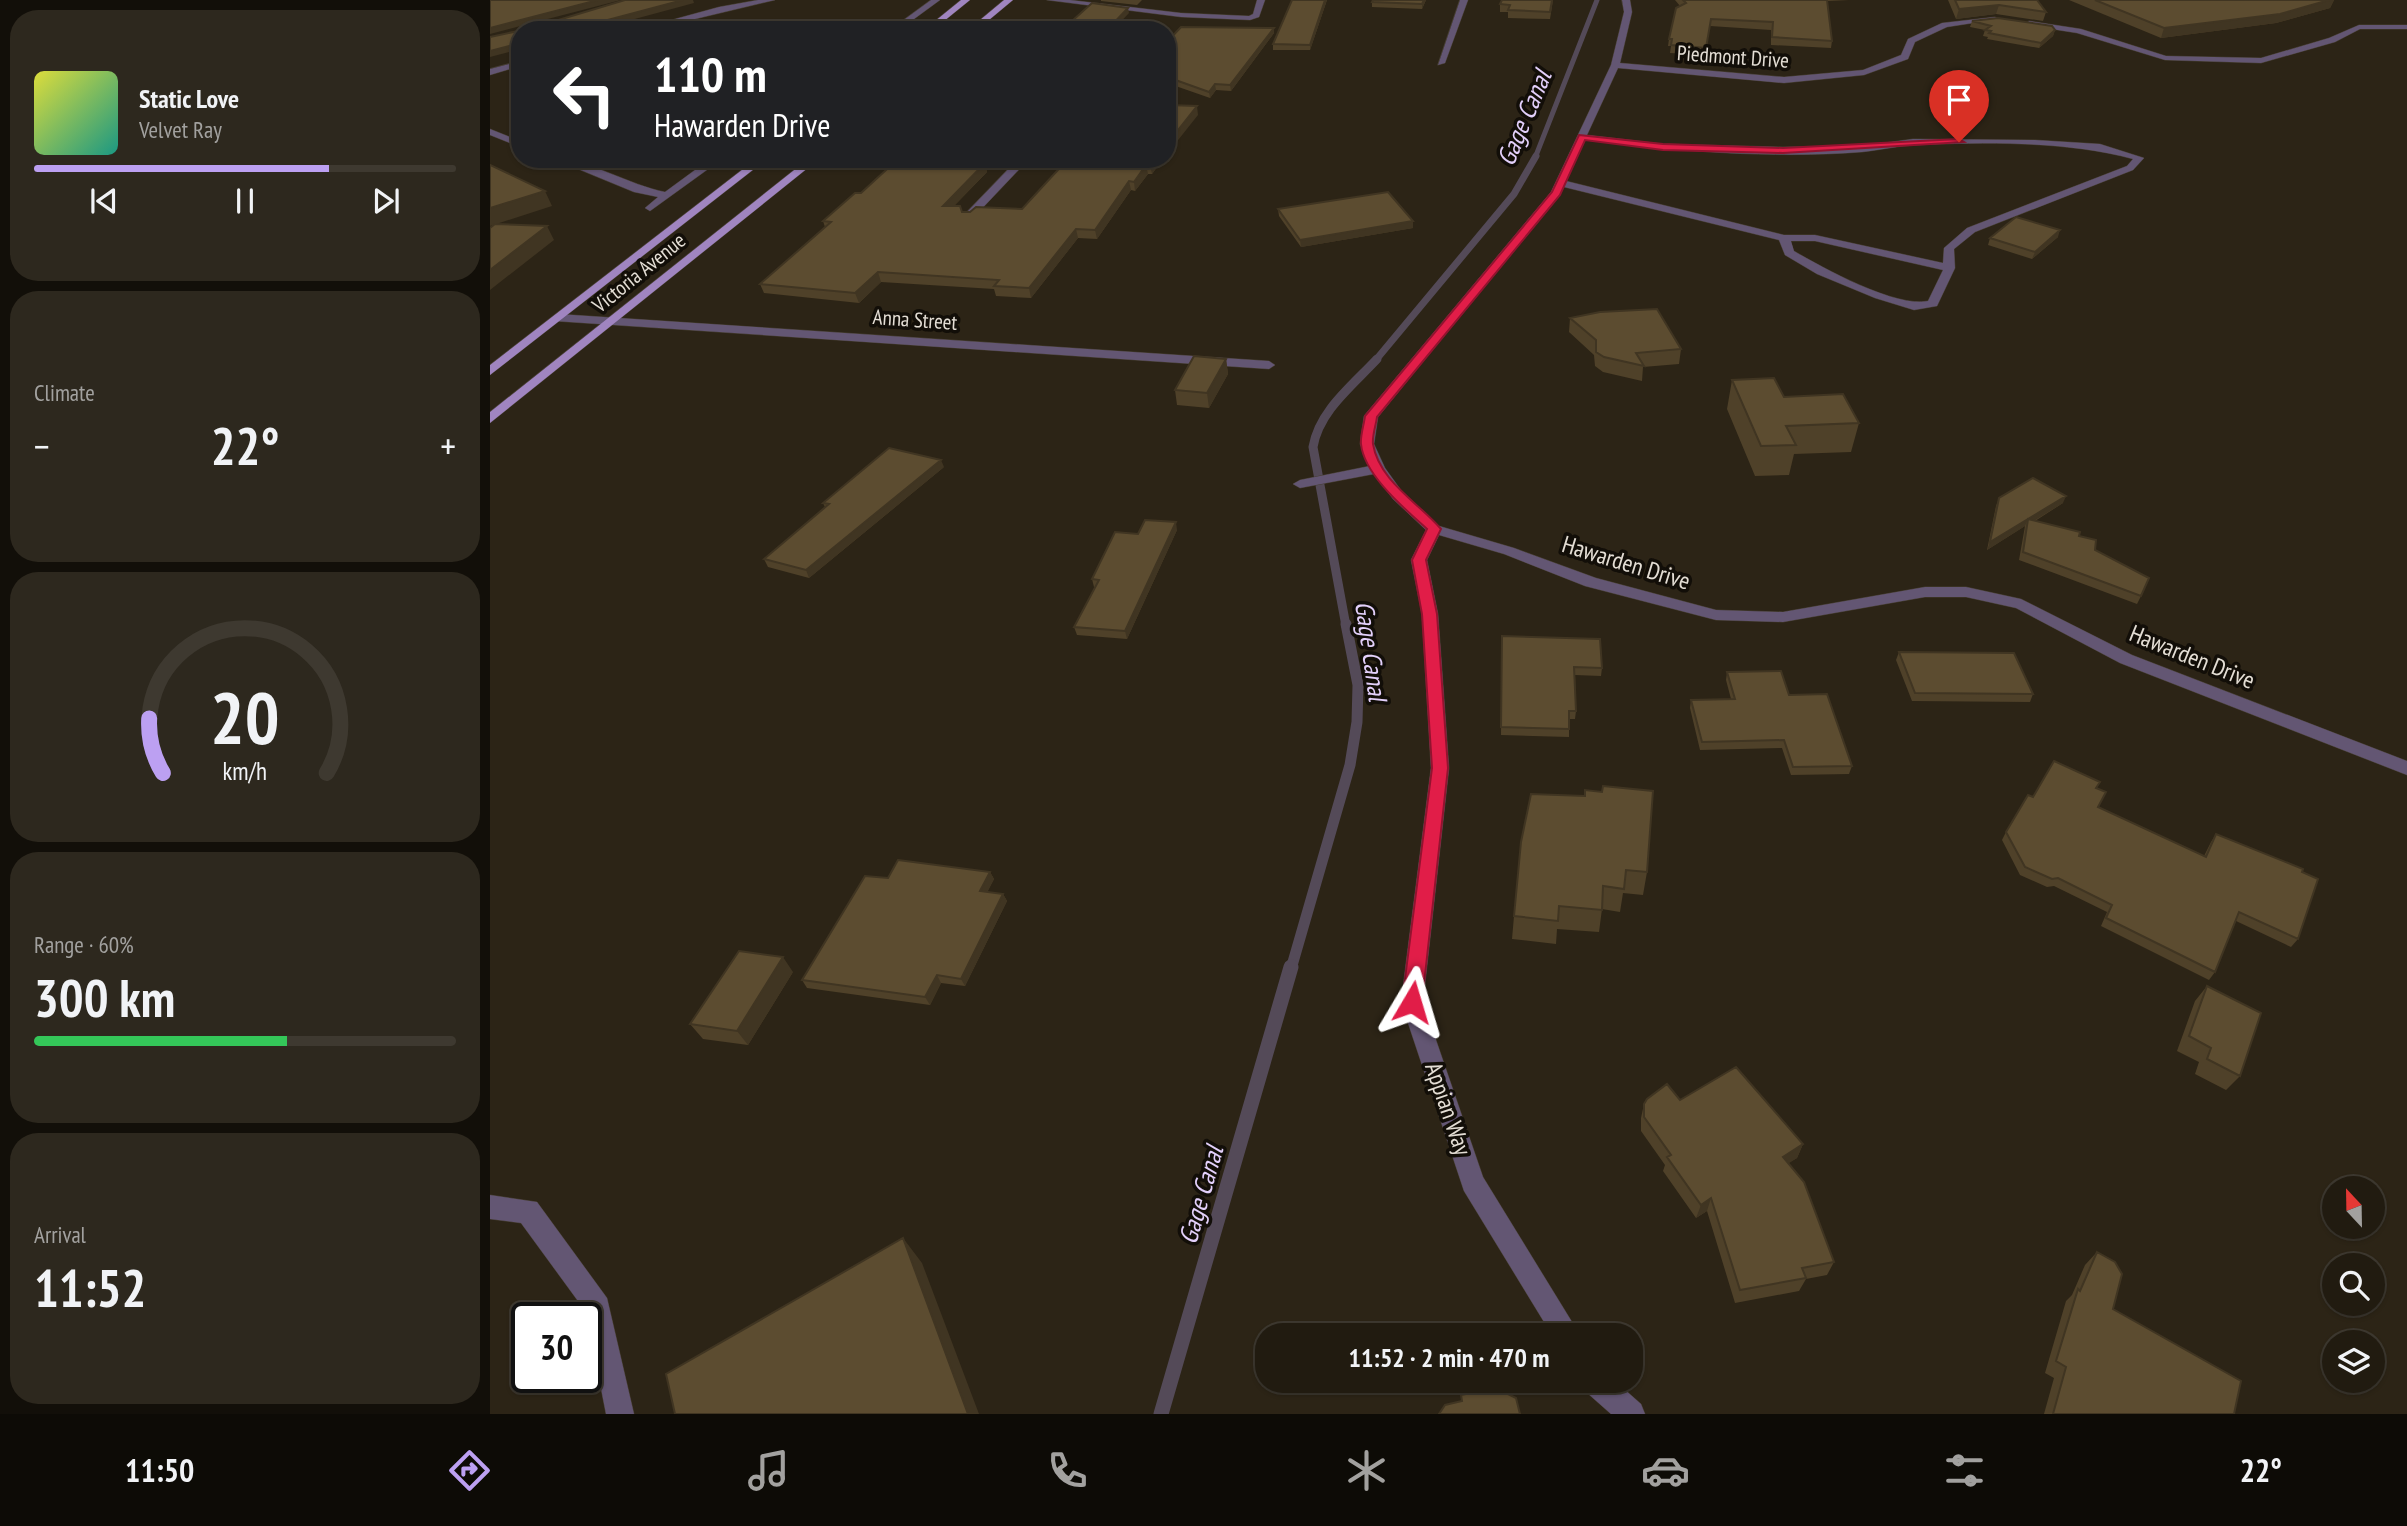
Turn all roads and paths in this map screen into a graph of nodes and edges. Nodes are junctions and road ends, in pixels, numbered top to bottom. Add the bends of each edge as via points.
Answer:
1 (771, 0) edge
2 (936, 0) edge
3 (966, 0) edge
4 (1009, 0) edge
5 (1051, 0) edge
6 (1261, 0) edge
7 (1464, 0) edge
8 (1626, 0) edge
9 (673, 21) edge
10 (907, 21) edge
11 (939, 21) edge
12 (983, 21) edge
13 (2010, 21) edge
14 (2024, 23) edge
15 (2407, 27) edge
16 (1441, 63) dead end
17 (1615, 65) junction
18 (511, 66) edge
19 (490, 72) edge
20 (490, 132) edge
21 (1582, 137) junction
22 (511, 140) edge
23 (582, 168) edge
24 (704, 168) edge
25 (750, 168) edge
26 (803, 168) edge
27 (1015, 168) edge
28 (1561, 183) junction
29 (664, 195) junction
30 (650, 208) dead end
31 (969, 216) edge
32 (1784, 238) junction
33 (1949, 268) junction
34 (558, 318) junction
35 (611, 320) junction
36 (1269, 365) dead end
37 (490, 370) edge
38 (490, 419) edge
39 (1378, 469) junction
40 (1300, 484) dead end
41 (1434, 529) junction
42 (2407, 768) edge
43 (490, 1207) edge
44 (1560, 1323) edge
45 (1608, 1393) edge
46 (620, 1414) edge
47 (1631, 1414) edge

1 - 9 street
2 - 10 street
3 - 11 main road
4 - 12 main road
5 - 6 street via 1250,19
7 - 16 street
8 - 17 street, Hawarden Drive via 1628,12
13 - 17 street, Piedmont Drive via 1945,25 1911,41 1905,57 1864,72 1784,80
14 - 15 street via 2078,31 2165,58 2261,61 2359,27
17 - 21 street, Hawarden Drive
18 - 19 street
20 - 22 street
21 - 28 street, Hawarden Drive
21 - 33 street via 1663,147 1783,150 1862,149 1913,142 2035,143 2100,147 2139,158 2130,168 1972,230 1949,248
23 - 29 street
24 - 29 street
25 - 34 main road, Victoria Avenue
26 - 35 main road, Victoria Avenue
27 - 31 street
28 - 32 street
28 - 39 street, Hawarden Drive via 1371,416 1367,444
29 - 30 street
32 - 33 street via 1815,238
32 - 33 street via 1790,253 1821,272 1918,307 1933,304
34 - 35 street, Anna Street
34 - 37 main road, Victoria Avenue
35 - 36 street, Anna Street
35 - 38 main road, Victoria Avenue
39 - 40 street
39 - 41 street, Hawarden Drive via 1398,496
41 - 42 street, Hawarden Drive via 1591,582 1716,615 1783,617 1925,592 1966,592 2021,604 2126,659
41 - 44 street, Appian Way via 1419,560 1430,614 1440,768 1412,1002 1473,1183
43 - 46 street via 528,1211 598,1307
45 - 47 street

